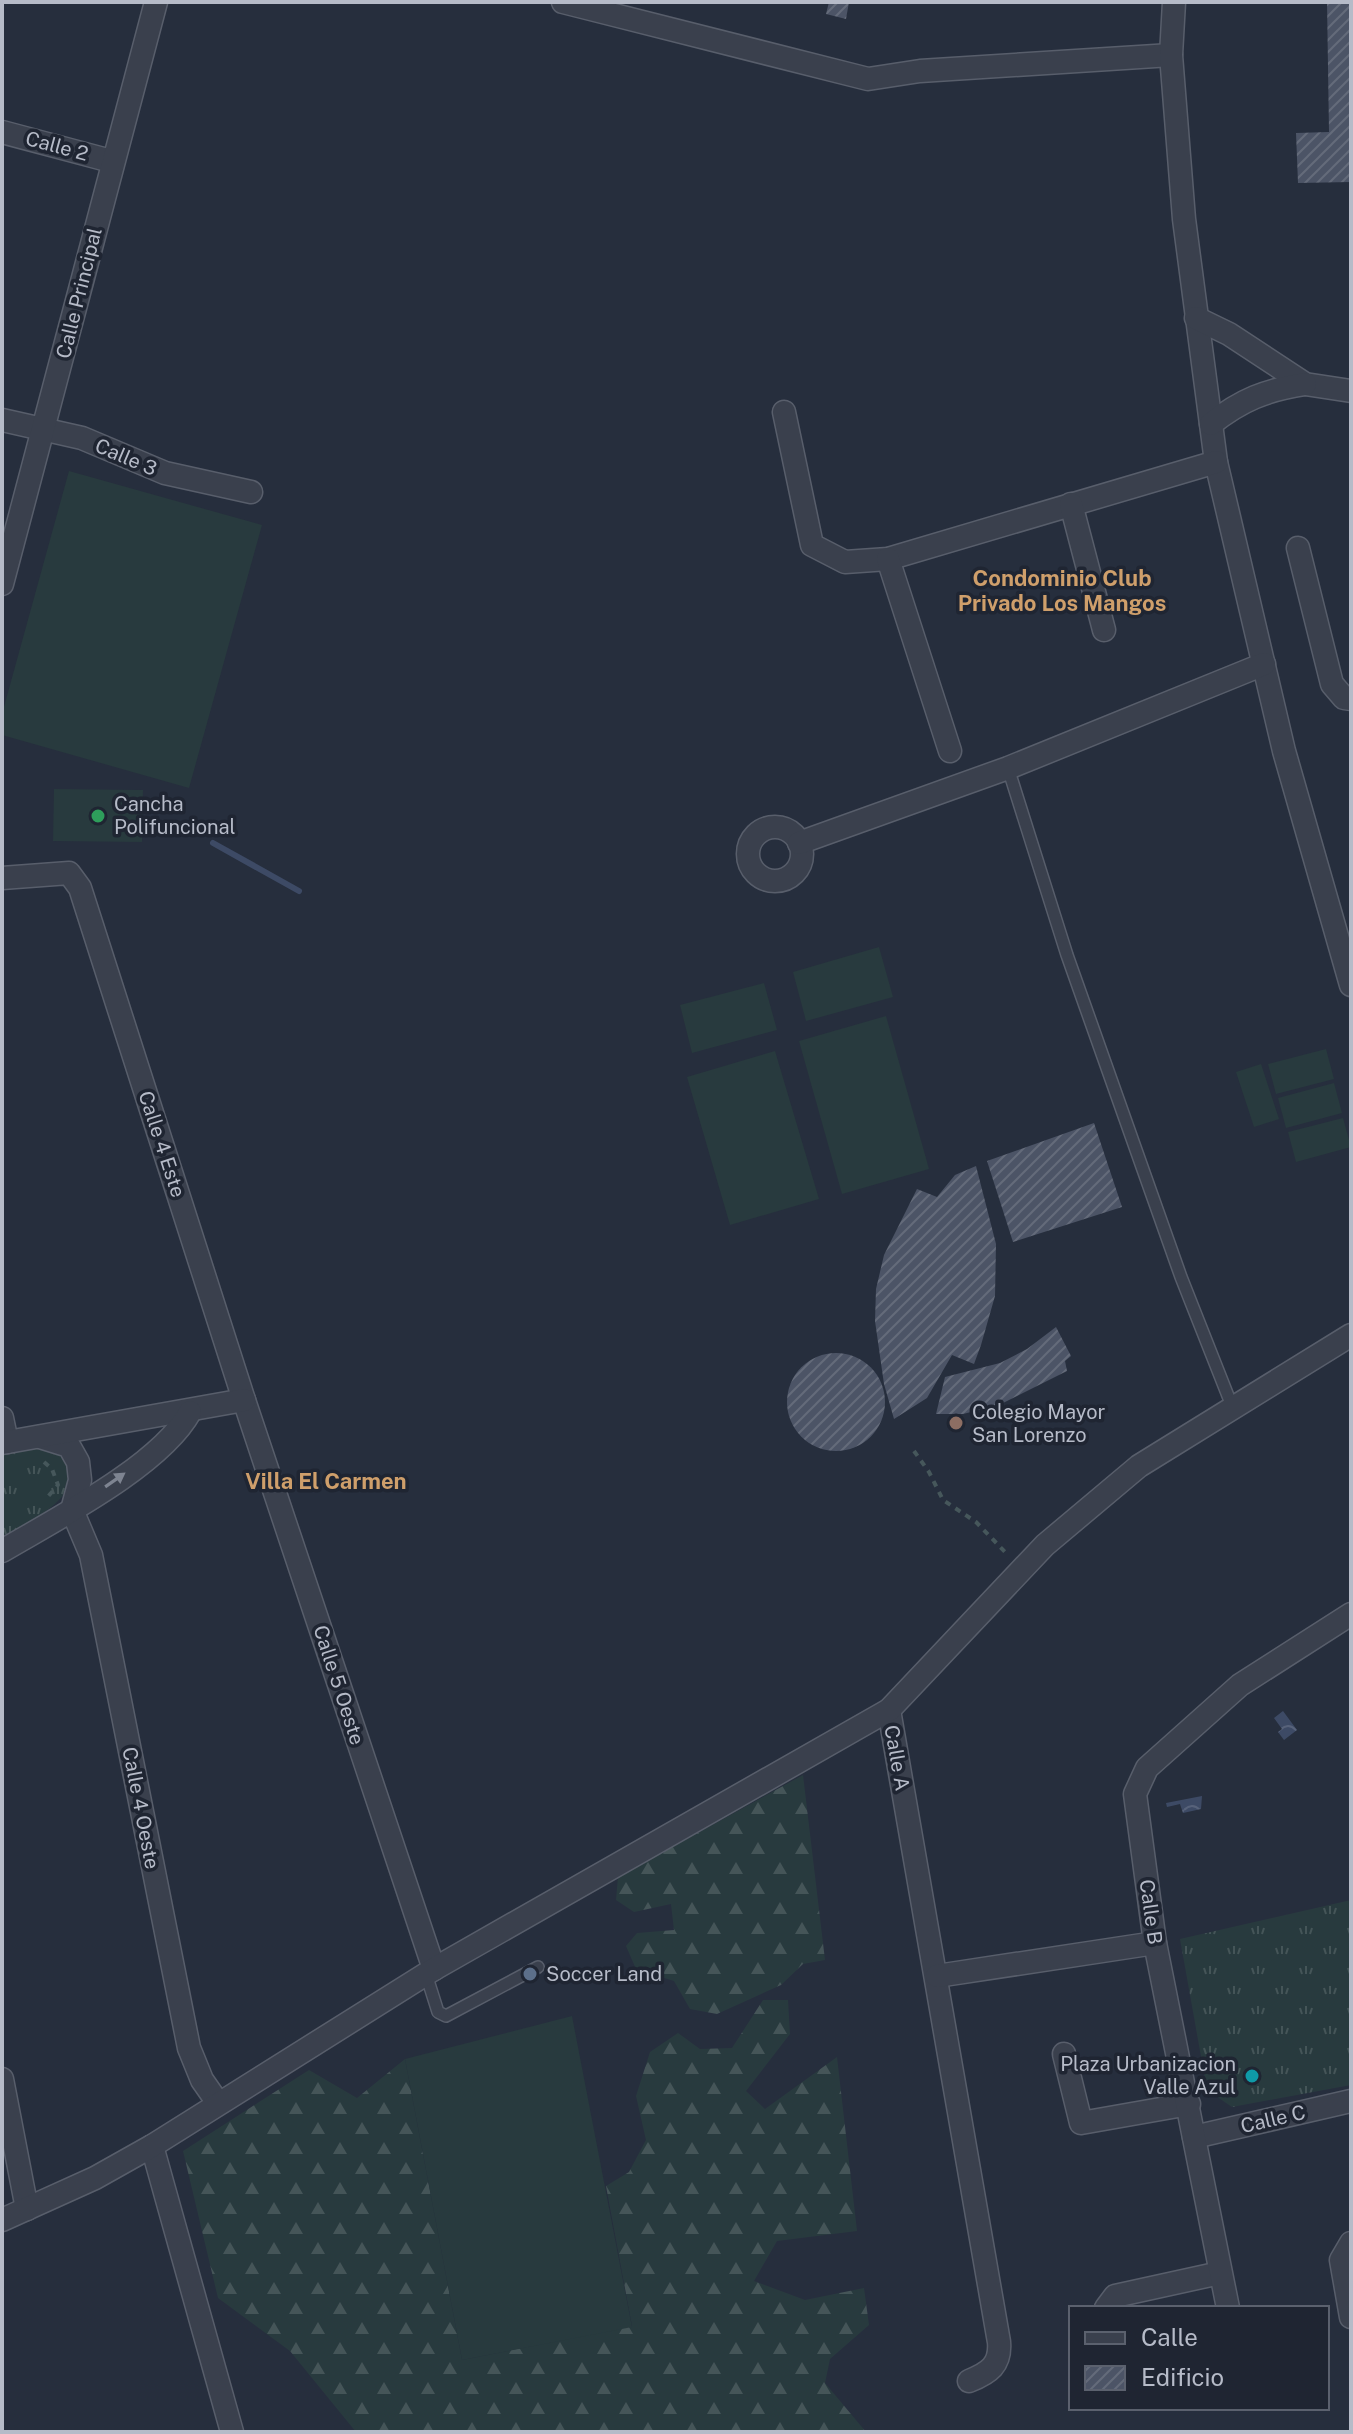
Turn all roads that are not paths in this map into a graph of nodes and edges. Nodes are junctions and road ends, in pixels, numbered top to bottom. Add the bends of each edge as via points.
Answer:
1 (156, 2) edge
2 (563, 2) edge
3 (1174, 2) edge
4 (1171, 55) junction
5 (2, 132) edge
6 (111, 161) junction
7 (1196, 318) junction
8 (1305, 384) junction
9 (1351, 391) edge
10 (784, 412) dead end
11 (2, 420) edge
12 (1211, 424) junction
13 (45, 430) junction
14 (1216, 462) junction
15 (251, 492) dead end
16 (1071, 504) junction
17 (1298, 548) dead end
18 (888, 559) junction
19 (2, 584) edge
20 (1104, 630) dead end
21 (1264, 664) junction
22 (1351, 699) edge
23 (950, 751) dead end
24 (1008, 768) junction
25 (799, 843) dead end
26 (2, 878) edge
27 (1351, 985) edge
28 (1351, 1335) edge
29 (244, 1400) junction
30 (1232, 1406) junction
31 (190, 1412) junction
32 (2, 1418) edge
33 (4, 1442) edge
34 (40, 1448) junction
35 (72, 1510) junction
36 (2, 1551) edge
37 (1351, 1614) edge
38 (889, 1710) junction
39 (1155, 1943) junction
40 (538, 1967) dead end
41 (430, 1972) junction
42 (937, 1976) junction
43 (1064, 2054) dead end
44 (2, 2079) edge
45 (1351, 2101) edge
46 (218, 2103) junction
47 (1189, 2104) junction
48 (1194, 2137) junction
49 (152, 2146) junction
50 (27, 2209) junction
51 (2, 2220) edge
52 (1351, 2243) edge
53 (1220, 2273) junction
54 (1108, 2306) edge
55 (1228, 2306) edge
56 (1351, 2317) edge
57 (969, 2381) dead end
58 (232, 2432) edge

1 - 6 street, Calle Principal
2 - 4 street via 868,79
3 - 4 street
4 - 7 street
5 - 6 street, Calle 2
6 - 13 street, Calle Principal
7 - 8 street
7 - 12 street
8 - 9 street
8 - 12 street via 1267,389 1235,404
10 - 18 street via 812,545 845,562
11 - 13 street, Calle 3
12 - 14 street
13 - 15 street, Calle 3 via 82,438 165,473
13 - 19 street, Calle Principal
14 - 16 street
14 - 21 street
16 - 18 street
16 - 20 street
17 - 22 street via 1332,684
18 - 23 street
21 - 24 street
21 - 27 street
24 - 25 street
24 - 30 lane via 1067,955
26 - 29 street, Calle 4 Este via 69,873 80,888
28 - 30 street, Calle A
29 - 31 street
29 - 41 street, Calle 5 Oeste
30 - 38 street, Calle A via 1160,1450 1045,1545
31 - 34 street
35 -> 31 street via 169,1442
32 - 33 street
33 - 34 street
34 - 35 street via 69,1446 78,1462 80,1480
35 - 36 street
35 - 46 street, Calle 4 Oeste via 91,1555 189,2048
37 - 39 street, Calle B via 1240,1685 1147,1768 1135,1794
38 - 41 street
38 - 42 street, Calle A
39 - 42 street
39 - 47 street, Calle B
40 - 41 lane via 446,2016 438,2012
41 - 46 street
42 - 57 street, Calle A via 999,2342 998,2362
43 - 47 street via 1081,2123
44 - 50 street
45 - 48 street, Calle C
46 - 49 street
47 - 48 street, Calle B
48 - 53 street, Calle B
49 - 50 street
49 - 58 street
50 - 51 street
52 - 56 street via 1341,2260
53 - 54 street via 1115,2296
53 - 55 street, Calle B

